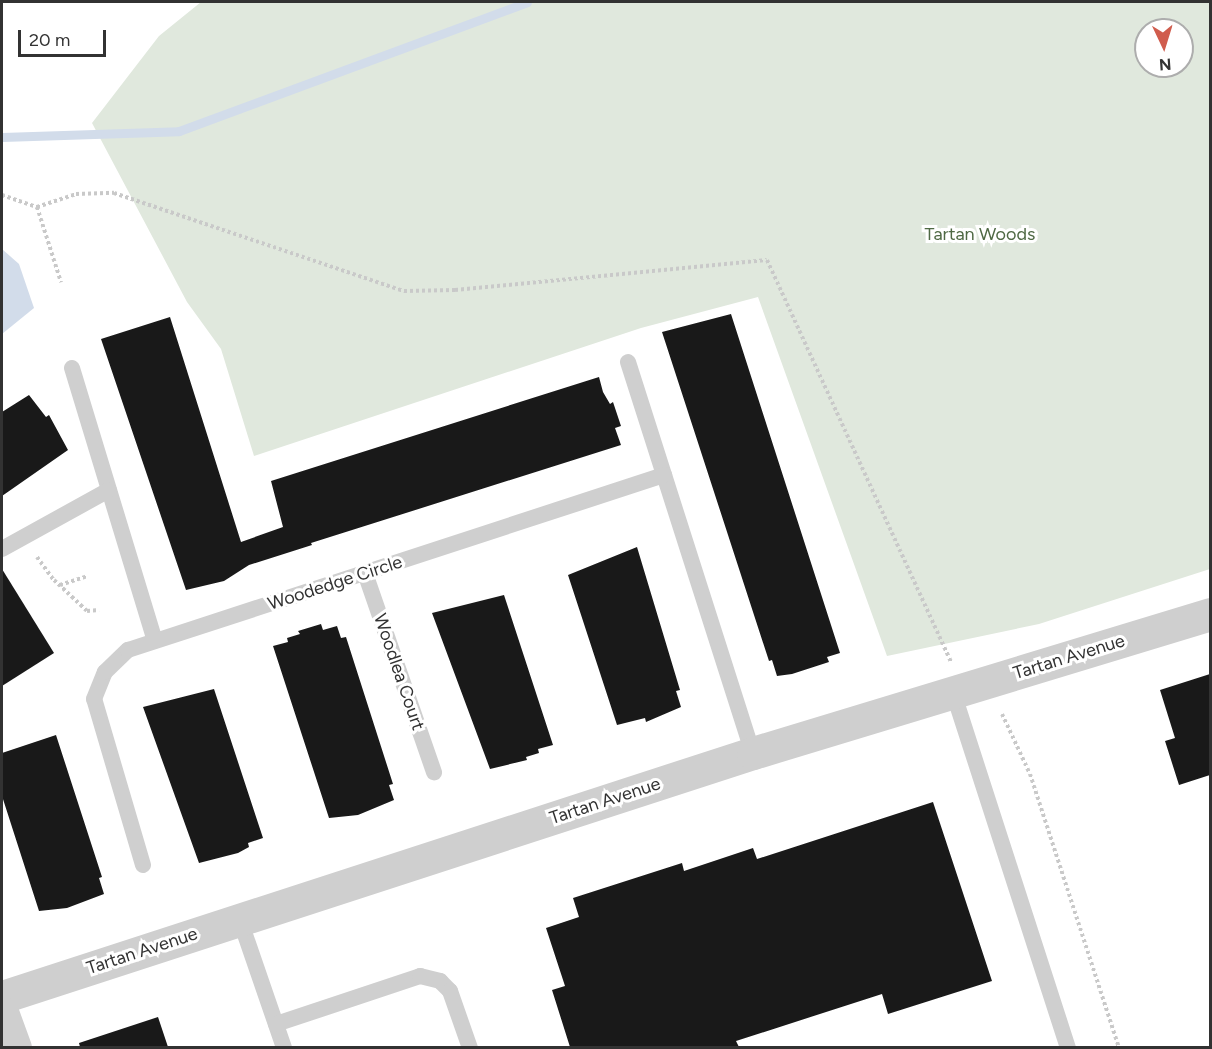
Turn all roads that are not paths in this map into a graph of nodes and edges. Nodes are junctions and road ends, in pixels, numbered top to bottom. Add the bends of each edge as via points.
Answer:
1 (628, 362) dead end
2 (72, 368) dead end
3 (664, 475) junction
4 (109, 490) junction
5 (2, 549) edge
6 (365, 573) junction
7 (1210, 614) edge
8 (155, 641) junction
9 (952, 677) junction
10 (753, 753) junction
11 (434, 772) dead end
12 (143, 865) dead end
13 (240, 920) junction
14 (2, 997) edge
15 (2, 1012) edge
16 (276, 1024) junction
17 (15, 1047) edge
18 (284, 1047) edge
19 (470, 1047) edge
20 (1068, 1047) edge

1 - 3 lane
2 - 4 lane
3 - 6 lane, Woodedge Circle
3 - 10 lane
4 - 5 lane
4 - 8 lane
6 - 8 lane, Woodedge Circle
6 - 11 lane, Woodlea Court
7 - 9 street, Tartan Avenue
8 - 12 lane, Woodedge Circle via 128,650 105,672 94,699
9 - 10 street, Tartan Avenue
9 - 20 lane
10 - 13 street, Tartan Avenue
13 - 14 street, Tartan Avenue
13 - 16 lane
15 - 17 street
16 - 18 lane
16 - 19 lane via 420,976 440,981 450,991

